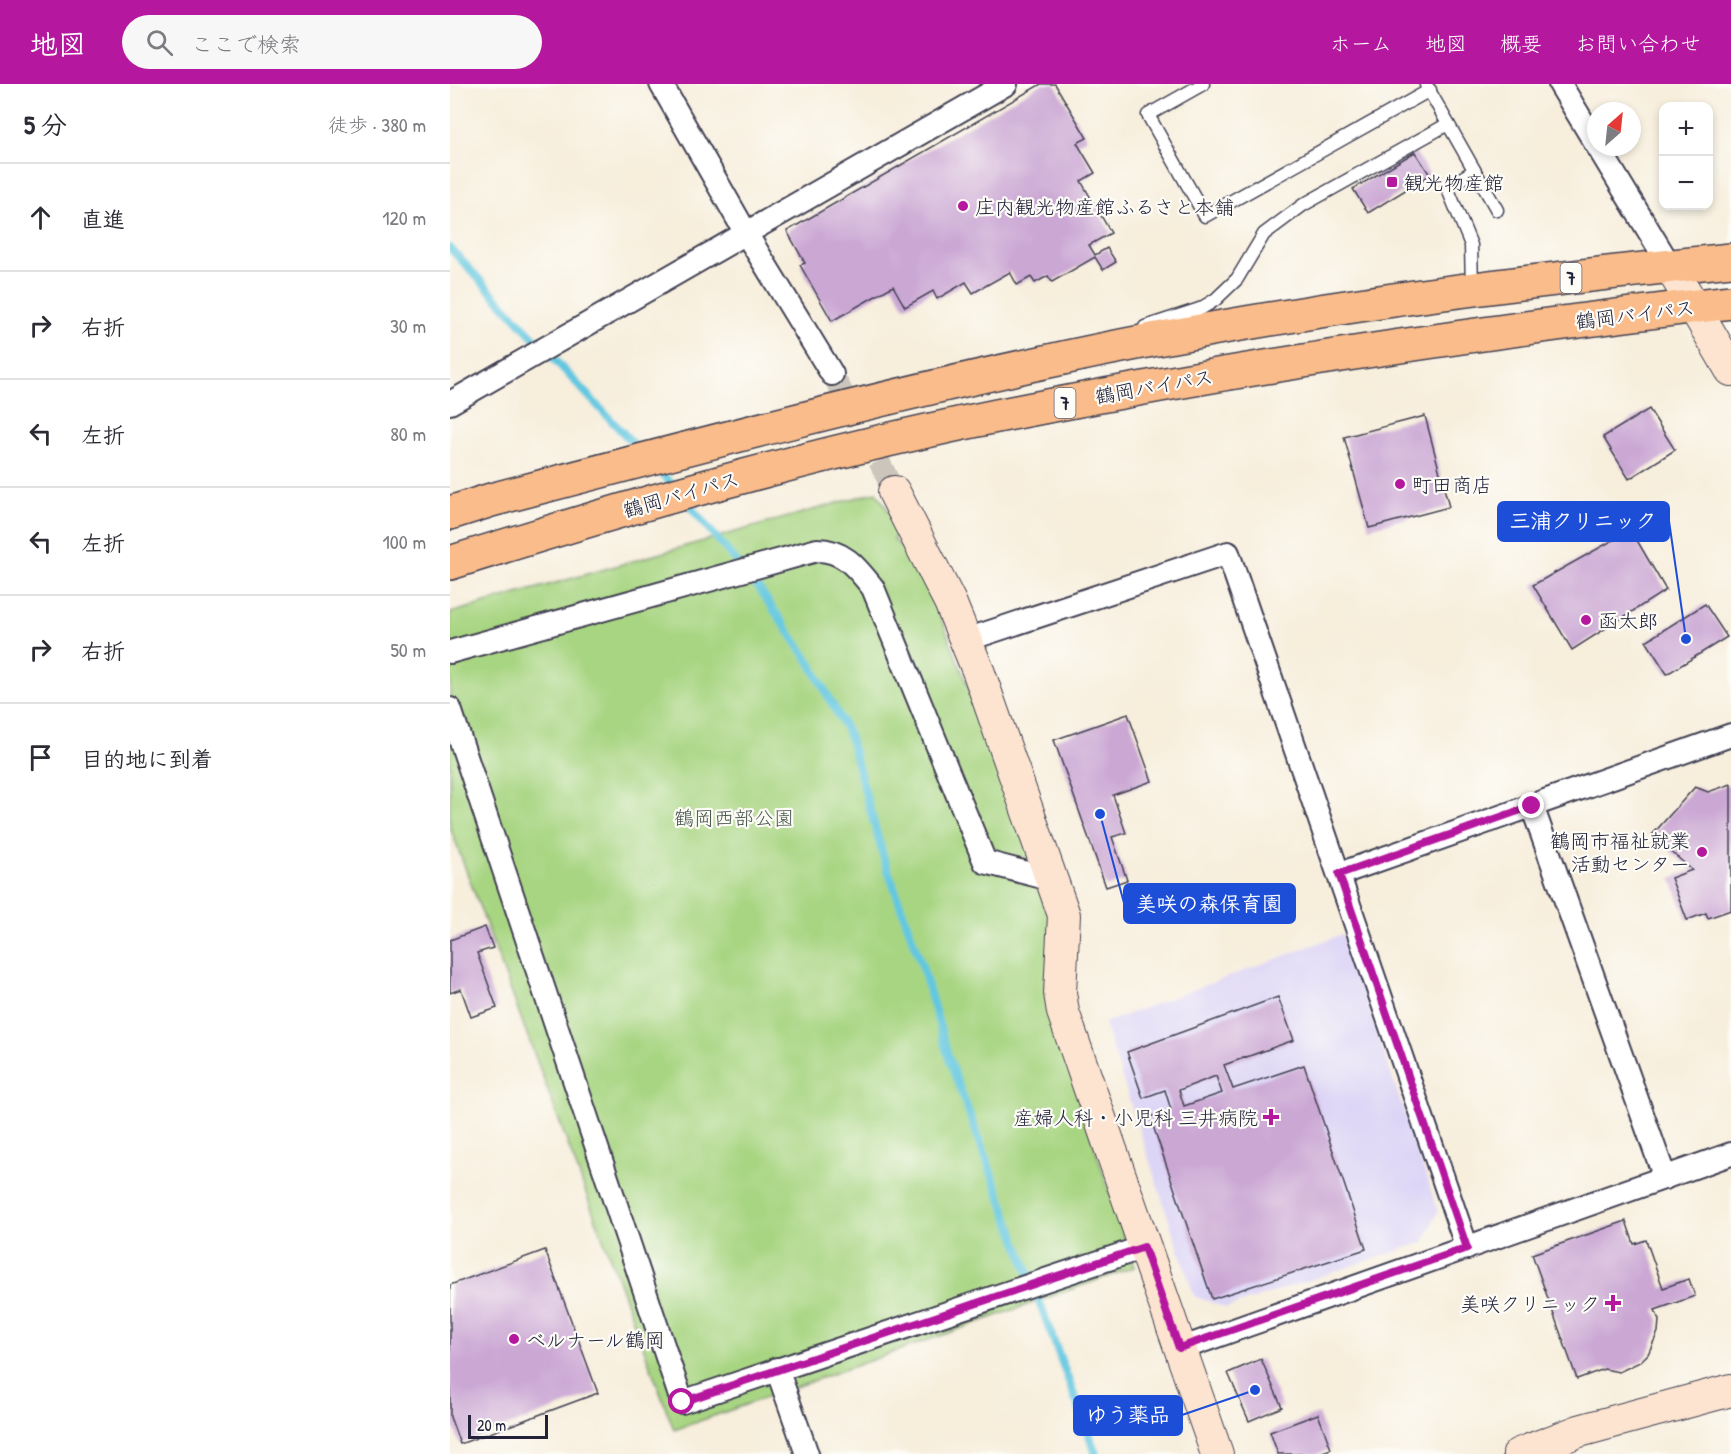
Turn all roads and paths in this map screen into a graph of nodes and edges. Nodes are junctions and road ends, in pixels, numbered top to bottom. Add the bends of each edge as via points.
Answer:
1 (661, 84) edge
2 (1006, 84) edge
3 (1203, 84) edge
4 (1560, 84) edge
5 (1428, 87) edge
6 (1448, 124) junction
7 (1587, 129) edge
8 (1603, 156) edge
9 (1474, 171) junction
10 (1497, 210) dead end
11 (747, 235) junction
12 (1731, 260) edge
13 (1670, 266) junction
14 (1472, 289) junction
15 (1731, 302) edge
16 (1693, 306) junction
17 (1042, 362) junction
18 (1731, 370) edge
19 (832, 374) tunnel mouth
20 (450, 403) edge
21 (894, 492) tunnel mouth
22 (450, 513) edge
23 (450, 563) edge
24 (966, 640) junction
25 (450, 652) edge
26 (450, 709) edge
27 (1731, 735) edge
28 (1532, 806) junction
29 (1339, 874) junction
30 (1050, 879) junction
31 (1731, 1154) edge
32 (1665, 1178) junction
33 (1144, 1247) junction
34 (1467, 1248) junction
35 (1179, 1348) junction
36 (777, 1370) junction
37 (1731, 1390) edge
38 (807, 1454) edge
39 (1217, 1454) edge
40 (1519, 1454) edge

1 - 11 street
2 - 11 street
3 - 5 lane via 1148,115 1205,216
4 - 7 street
5 - 6 lane
6 - 9 lane
6 - 17 lane via 1303,205 1264,234 1237,279 1200,309
8 - 13 street
9 - 10 lane
9 - 14 lane via 1447,187 1471,245
11 - 19 street
11 - 20 street
12 - 13 highway, 7
13 - 14 highway, 7
13 - 16 street
14 - 17 highway, 7 via 1284,316
15 - 16 highway, 鶴岡バイパス / 7
16 - 18 street
16 - 23 highway, 鶴岡バイパス / 7 via 1288,363 1045,406 775,467
17 - 22 highway, 7 via 764,428
21 - 24 street
24 - 29 street via 1228,553
24 - 30 street
25 - 30 street via 817,550 832,550 857,568 873,588 985,862
26 - 36 street via 682,1402
27 - 28 street
28 - 29 street
28 - 32 street
29 - 34 street
30 - 33 street via 1064,915 1060,993 1063,1012
31 - 32 street
32 - 34 street
33 - 35 street
33 - 36 street
34 - 35 street
35 - 39 street
36 - 38 street
37 - 40 street via 1579,1431

